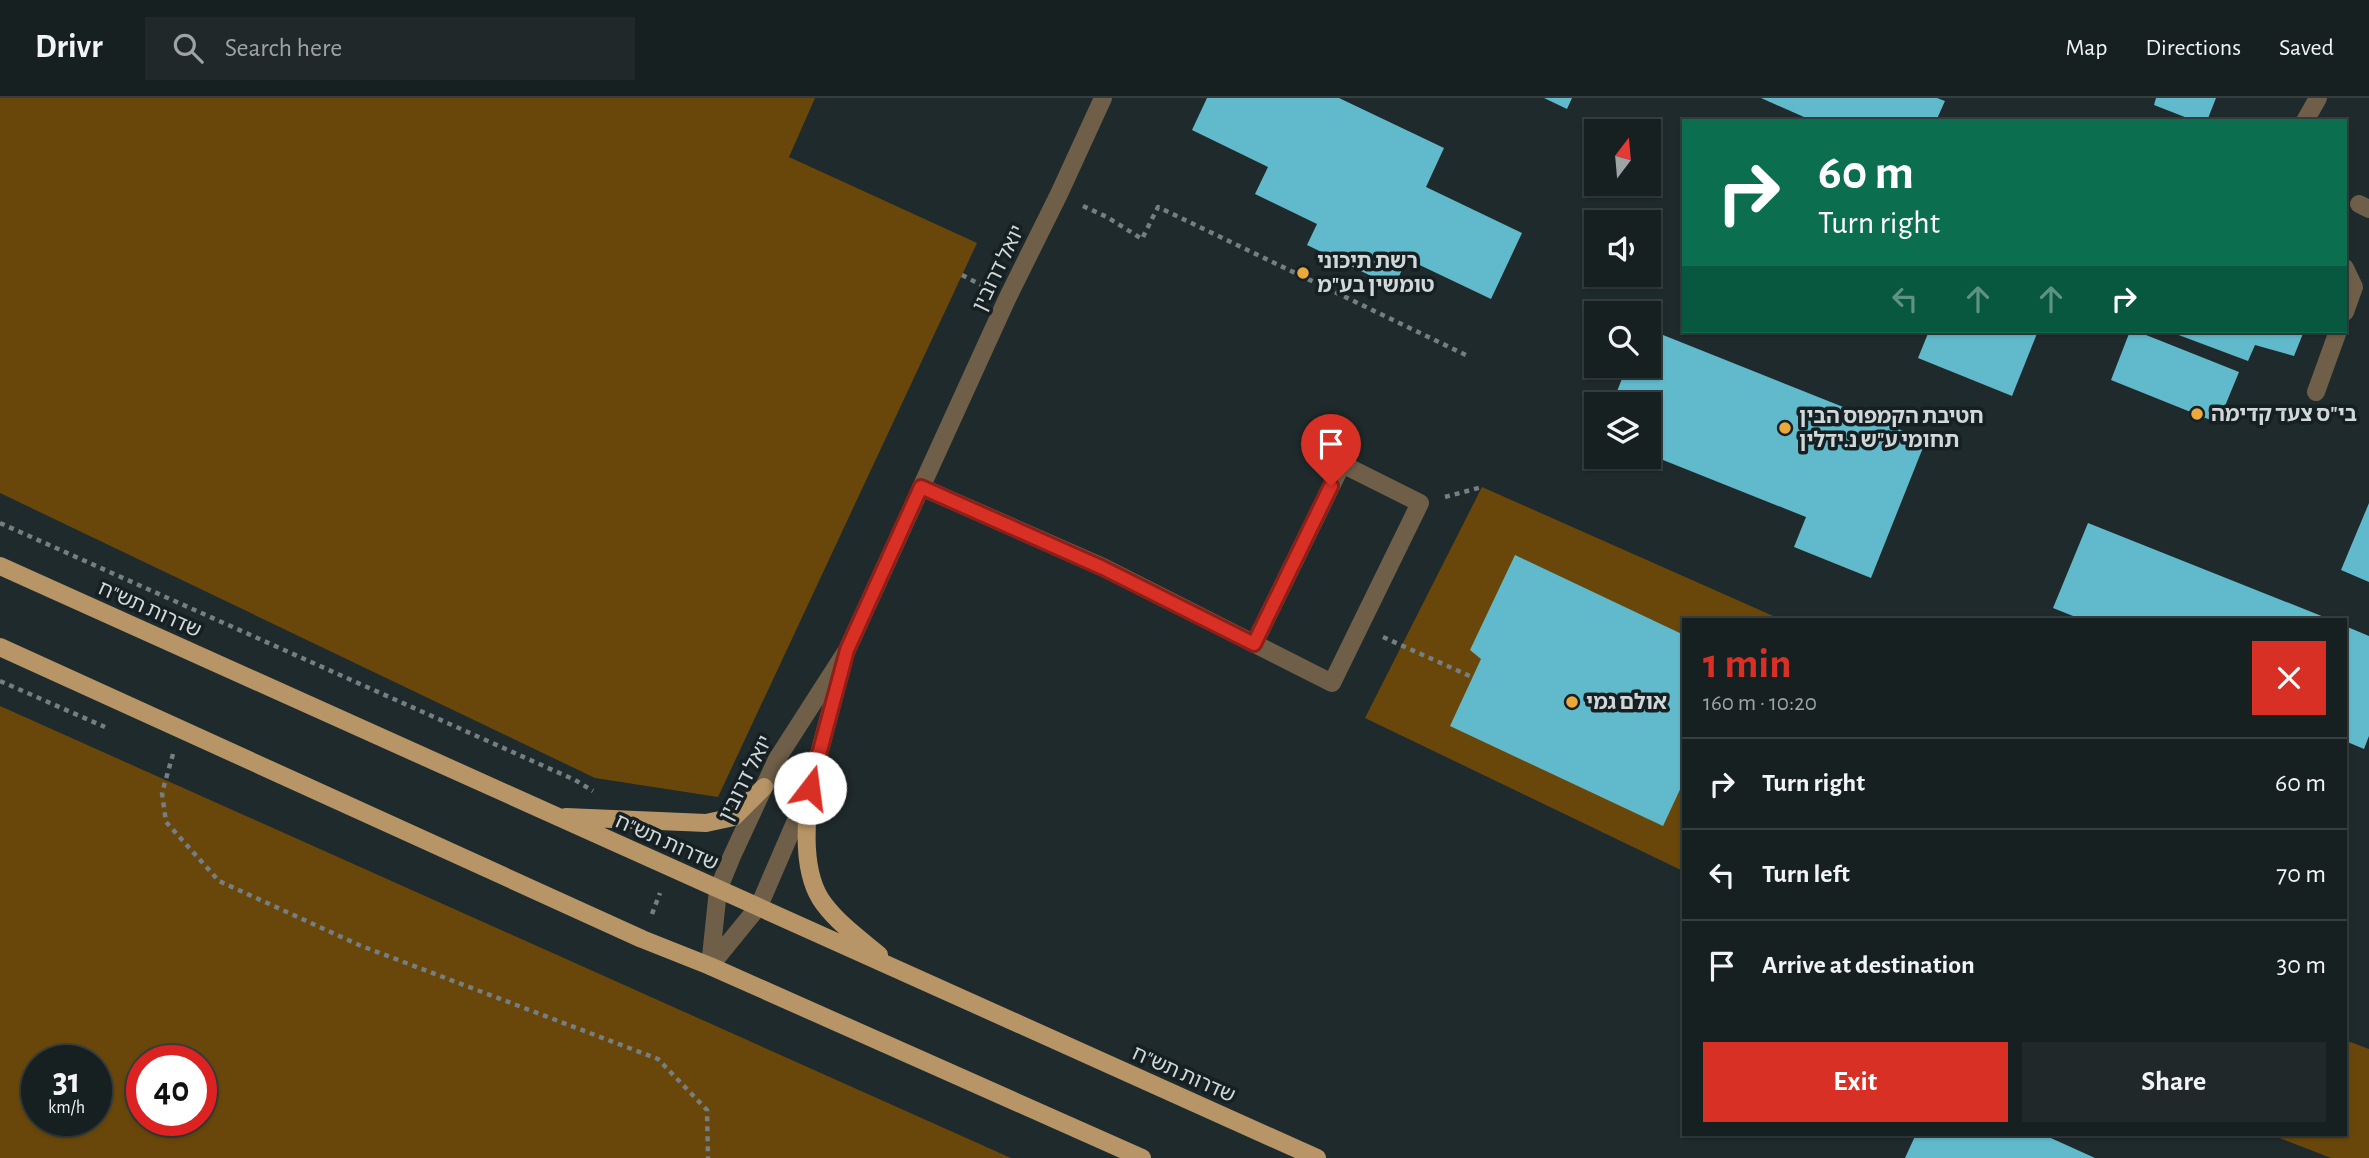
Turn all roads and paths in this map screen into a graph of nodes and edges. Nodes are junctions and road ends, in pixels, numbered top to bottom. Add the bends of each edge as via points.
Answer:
1 (1103, 98) edge
2 (2318, 98) edge
3 (2306, 119) edge
4 (1059, 194) junction
5 (2347, 272) edge
6 (2347, 306) edge
7 (2337, 333) edge
8 (1471, 357) dead end
9 (2316, 392) dead end
10 (921, 487) junction
11 (1482, 487) dead end
12 (1420, 503) junction
13 (0, 523) edge
14 (0, 566) edge
15 (1360, 625) junction
16 (1254, 644) junction
17 (0, 647) edge
18 (847, 650) junction
19 (1472, 677) dead end
20 (185, 732) junction
21 (764, 787) junction
22 (810, 788) junction
23 (598, 794) dead end
24 (555, 817) junction
25 (718, 890) junction
26 (759, 906) junction
27 (710, 966) junction
28 (901, 973) junction
29 (708, 1158) edge
30 (1142, 1158) edge
31 (1317, 1158) edge

1 - 4 street, יואל דרובין
2 - 3 street
4 - 8 path via 1142,239 1158,207
4 - 10 street, יואל דרובין
5 - 6 street via 2354,287
7 - 9 street
10 - 16 street via 1103,568
10 - 18 street, יואל דרובין
11 - 12 path
12 - 15 street
12 - 16 street via 1342,464
13 - 23 path
14 - 24 main road, שדרות תש"ח
15 - 16 street via 1332,683
15 - 19 path
17 - 20 main road
18 - 21 street, יואל דרובין
18 - 22 street, יואל דרובין
20 - 27 main road
20 - 29 path via 162,793 166,822 219,881 359,945 658,1059 706,1110
21 - 24 main road via 734,817 706,823
21 - 25 street, יואל דרובין
22 - 26 street, יואל דרובין
22 - 28 main road via 806,826 812,882 837,919
24 - 25 main road, שדרות תש"ח
25 - 26 main road, שדרות תש"ח
25 - 27 street, יואל דרובין
26 - 27 street, יואל דרובין
26 - 28 main road, שדרות תש"ח
27 - 30 main road
28 - 31 main road, שדרות תש"ח

